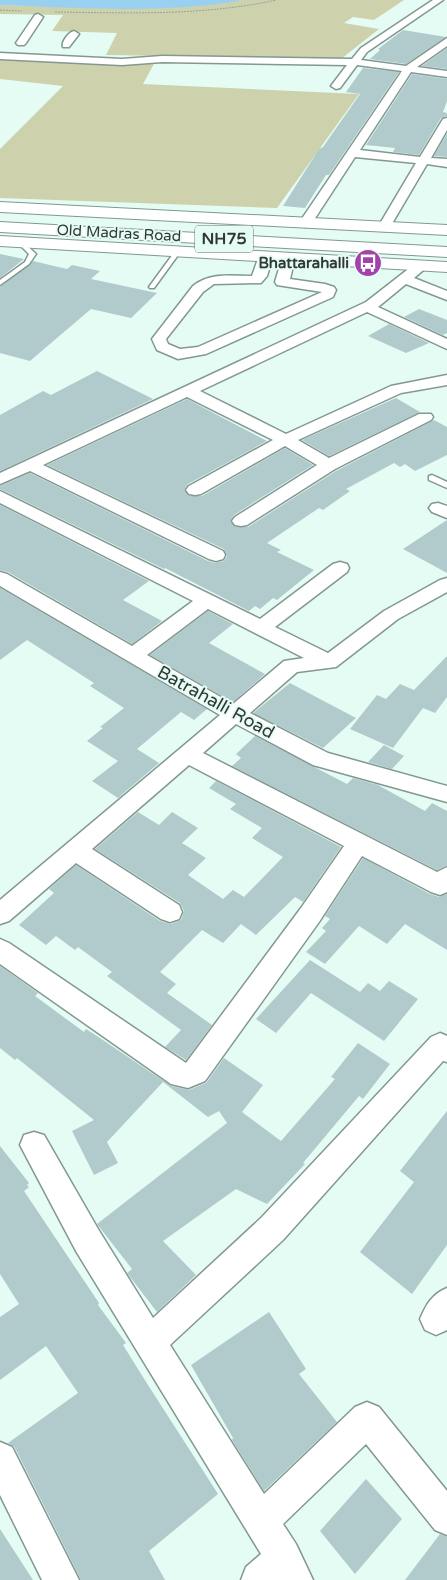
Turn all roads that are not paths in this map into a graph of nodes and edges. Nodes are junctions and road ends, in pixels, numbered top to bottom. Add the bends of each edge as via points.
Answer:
1 (439, 0) edge
2 (38, 17) dead end
3 (74, 34) dead end
4 (447, 41) edge
5 (7, 42) dead end
6 (66, 45) dead end
7 (0, 56) edge
8 (354, 62) junction
9 (409, 68) junction
10 (447, 74) edge
11 (336, 86) dead end
12 (447, 120) edge
13 (352, 153) junction
14 (424, 161) junction
15 (447, 163) edge
16 (0, 207) edge
17 (0, 216) edge
18 (305, 223) junction
19 (0, 227) edge
20 (384, 227) junction
21 (447, 230) edge
22 (0, 240) edge
23 (447, 241) edge
24 (20, 242) junction
25 (178, 251) junction
26 (447, 252) edge
27 (266, 256) junction
28 (288, 258) junction
29 (421, 266) junction
30 (447, 267) edge
31 (405, 278) junction
32 (256, 280) junction
33 (282, 282) junction
34 (0, 283) edge
35 (152, 287) dead end
36 (447, 296) edge
37 (367, 307) junction
38 (447, 345) edge
39 (201, 351) junction
40 (234, 369) junction
41 (447, 380) edge
42 (187, 391) junction
43 (425, 417) dead end
44 (286, 440) junction
45 (30, 465) junction
46 (328, 465) junction
47 (432, 478) dead end
48 (0, 479) edge
49 (447, 485) edge
50 (195, 490) dead end
51 (0, 496) edge
52 (242, 521) dead end
53 (216, 555) dead end
54 (340, 568) dead end
55 (0, 578) edge
56 (447, 584) edge
57 (208, 600) junction
58 (261, 628) junction
59 (133, 656) junction
60 (329, 662) junction
61 (234, 714) junction
62 (188, 754) junction
63 (447, 794) edge
64 (359, 842) junction
65 (75, 850) junction
66 (447, 877) edge
67 (1, 911) edge
68 (170, 912) dead end
69 (0, 950) edge
70 (447, 1050) edge
71 (34, 1145) dead end
72 (150, 1342) junction
73 (0, 1459) edge
74 (447, 1518) edge
75 (261, 1521) junction
76 (279, 1572) edge
77 (61, 1580) edge

1 - 8 street via 387,33
2 - 5 street via 26,43
3 - 6 street
4 - 9 street
7 - 8 street via 122,62 230,59
8 - 9 street
8 - 11 street
9 - 10 street
9 - 13 street
12 - 14 street
13 - 14 street
13 - 18 street
14 - 15 street
14 - 20 street
16 - 18 main road
17 - 23 main road, Old Madras Road / NH75
18 - 20 main road
19 - 26 main road, Old Madras Road / NH75
20 - 21 main road
22 - 24 main road
24 - 25 main road
24 - 34 lane via 33,254 27,263
25 - 27 main road
25 - 35 lane
27 - 28 main road
27 - 32 street
28 - 29 main road
28 - 33 street
29 - 30 main road
29 - 31 street
31 - 36 street
31 - 37 street
32 - 33 street
32 - 39 street via 212,280 205,283 159,339 162,347 171,352
33 - 39 street via 329,290 324,297
37 - 38 street
37 - 40 street
39 - 40 street
40 - 42 street
41 - 44 street via 397,390
42 - 44 street
42 - 45 street
43 - 46 street
44 - 46 street
44 - 50 street
45 - 48 street
45 - 53 street
46 - 52 street
47 - 49 lane
51 - 57 street
54 - 58 street
55 - 59 street, Batrahalli Road
56 - 60 street via 391,614
57 - 58 street
57 - 59 street
58 - 60 street
59 - 61 street, Batrahalli Road
60 - 61 street via 291,666
61 - 62 street
61 - 63 street, Batrahalli Road via 321,760
62 - 64 street
62 - 65 street
64 - 66 street via 440,885
64 - 69 street via 310,915 195,1072 188,1076 181,1075
65 - 67 street
65 - 68 street
70 - 72 street via 440,1045 272,1229
71 - 72 street via 87,1240
72 - 75 street
73 - 77 street
74 - 75 street via 367,1419
75 - 76 street

